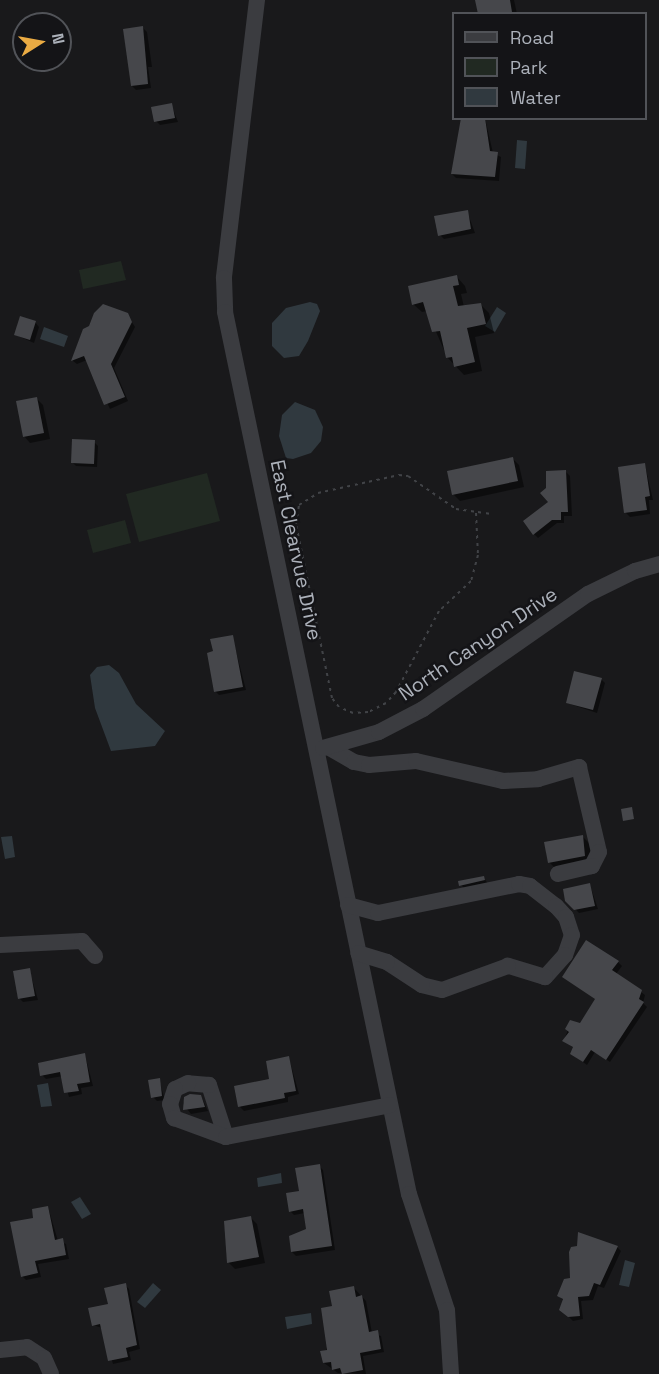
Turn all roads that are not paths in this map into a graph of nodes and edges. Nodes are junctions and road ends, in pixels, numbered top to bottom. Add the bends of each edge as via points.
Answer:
1 (257, 0) edge
2 (659, 564) edge
3 (322, 748) junction
4 (558, 874) dead end
5 (348, 905) junction
6 (0, 945) edge
7 (358, 953) junction
8 (95, 956) dead end
9 (390, 1105) junction
10 (226, 1137) dead end
11 (0, 1350) edge
12 (51, 1374) edge
13 (451, 1374) edge

1 - 3 street, East Clearvue Drive via 224,296
2 - 3 street, North Canyon Drive via 588,594 423,709 379,732
3 - 4 street via 369,765 416,761 502,781 538,779 579,767 599,852 592,866
3 - 5 street, East Clearvue Drive
5 - 7 street, East Clearvue Drive
5 - 7 street via 378,913 519,884 530,886 556,906 572,935 565,955 545,977 508,966 442,990 422,985 387,962
6 - 8 street via 82,941
7 - 9 street, East Clearvue Drive
9 - 10 street
9 - 13 street, East Clearvue Drive via 411,1204 447,1310
11 - 12 street via 27,1347 44,1358

